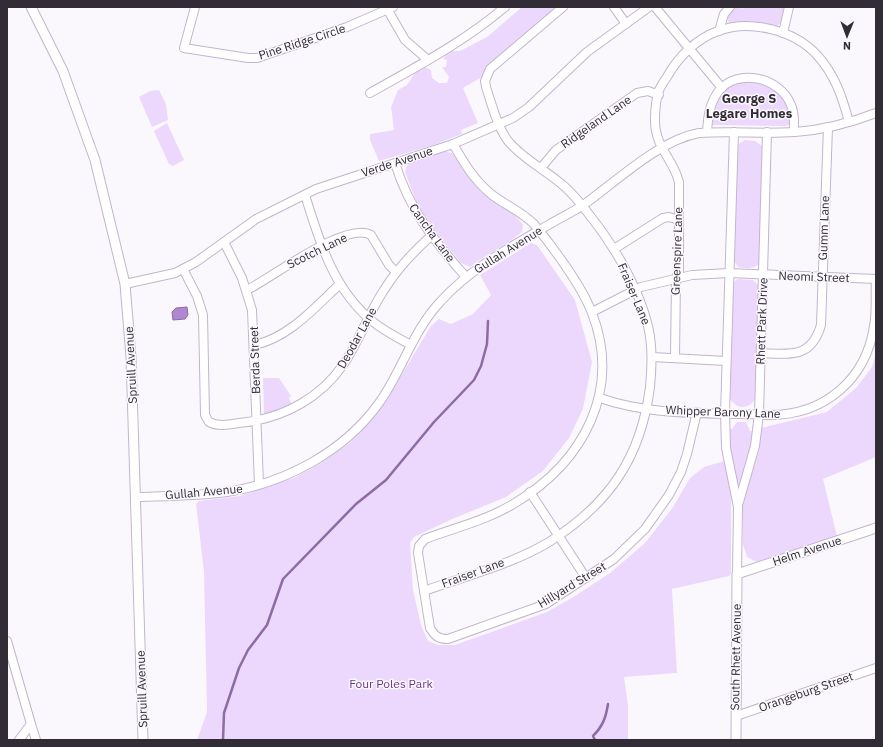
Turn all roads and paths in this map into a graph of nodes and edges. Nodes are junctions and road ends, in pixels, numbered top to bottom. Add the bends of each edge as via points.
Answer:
1 (31, 7) edge
2 (195, 7) edge
3 (505, 7) edge
4 (563, 7) edge
5 (614, 7) edge
6 (649, 7) edge
7 (655, 7) edge
8 (730, 7) edge
9 (789, 7) edge
10 (389, 8) edge
11 (626, 24) junction
12 (719, 31) junction
13 (783, 33) junction
14 (690, 48) junction
15 (428, 60) junction
16 (722, 88) junction
17 (370, 93) dead end
18 (658, 95) junction
19 (876, 113) edge
20 (849, 122) junction
21 (499, 124) junction
22 (828, 127) junction
23 (707, 132) junction
24 (734, 132) junction
25 (767, 132) junction
26 (794, 132) junction
27 (453, 144) junction
28 (661, 148) junction
29 (395, 163) junction
30 (541, 168) junction
31 (305, 195) junction
32 (582, 206) junction
33 (679, 220) junction
34 (539, 230) junction
35 (432, 236) junction
36 (224, 242) junction
37 (322, 246) junction
38 (614, 249) junction
39 (183, 269) junction
40 (396, 272) junction
41 (729, 273) junction
42 (763, 274) junction
43 (466, 277) junction
44 (822, 277) junction
45 (676, 278) junction
46 (876, 279) edge
47 (125, 284) junction
48 (340, 284) junction
49 (247, 290) junction
50 (635, 290) junction
51 (592, 312) junction
52 (368, 317) junction
53 (254, 345) junction
54 (411, 345) junction
55 (760, 353) junction
56 (652, 357) junction
57 (675, 358) junction
58 (726, 361) junction
59 (600, 398) junction
60 (647, 409) junction
61 (697, 412) junction
62 (724, 413) junction
63 (759, 414) junction
64 (257, 421) junction
65 (259, 484) junction
66 (530, 492) junction
67 (136, 497) junction
68 (738, 507) junction
69 (876, 528) edge
70 (558, 535) junction
71 (737, 574) junction
72 (586, 578) junction
73 (424, 591) junction
74 (7, 641) edge
75 (876, 668) edge
76 (736, 716) junction
77 (31, 724) junction
78 (19, 740) edge
79 (36, 740) edge
80 (143, 740) edge
81 (736, 740) edge

1 - 47 street, Spruill Avenue via 63,71 95,160
2 - 10 street, Pine Ridge Circle via 184,48 257,58 347,27
3 - 15 street
4 - 21 street, Fraiser Lane via 487,74 486,87
5 - 11 street
6 - 11 street, Verde Avenue
7 - 14 street
8 - 12 street via 724,14
9 - 13 street
10 - 15 street via 405,40
11 - 21 street, Verde Avenue via 587,52 529,107
12 - 13 street via 748,27 766,28
12 - 14 street
13 - 20 street via 804,44 825,64 841,91
14 - 16 street
14 - 18 street via 674,65
15 - 17 street
16 - 23 street via 712,101
16 - 26 street via 741,78 764,80 777,85 792,105
18 - 28 street, Greenspire Lane via 656,130
18 - 30 street, Ridgeland Lane via 648,91 637,93 556,150
19 - 20 street, Gullah Avenue
20 - 22 street, Gullah Avenue
21 - 27 street, Verde Avenue
21 - 30 street, Fraiser Lane via 513,146
22 - 26 street, Gullah Avenue
22 - 44 street, Gumm Lane
23 - 24 street, Gullah Avenue
23 - 28 street, Gullah Avenue via 685,136
24 - 25 street, Gullah Avenue
24 - 41 street, Rhett Park Drive
25 - 26 street, Gullah Avenue
25 - 42 street, Rhett Park Drive
27 - 29 street, Verde Avenue
27 - 34 street via 479,183 491,194 525,215
28 - 32 street, Gullah Avenue
28 - 33 street, Greenspire Lane via 677,176
29 - 31 street, Verde Avenue
29 - 35 street, Cancha Lane via 410,202
30 - 32 street, Fraiser Lane via 560,182
31 - 36 street, Verde Avenue via 256,219
31 - 37 street
32 - 34 street, Gullah Avenue
32 - 38 street, Fraiser Lane
33 - 38 street via 663,218
33 - 45 street, Greenspire Lane
34 - 43 street, Gullah Avenue via 493,256
34 - 51 street
35 - 40 street, Deodar Lane via 410,255
35 - 43 street, Cancha Lane
36 - 39 street, Verde Avenue
36 - 49 street, Berda Street
37 - 40 street, Scotch Lane via 356,233 368,232
37 - 48 street
37 - 49 street, Scotch Lane via 295,259
38 - 50 street, Fraiser Lane
39 - 47 street, Verde Avenue
39 - 64 street, Deodar Lane via 197,296 203,315 205,414 209,422 220,425
40 - 52 street, Deodar Lane
41 - 42 street, Neomi Street
41 - 45 street, Neomi Street
41 - 58 street, Rhett Park Drive
42 - 44 street, Neomi Street
42 - 55 street, Rhett Park Drive
43 - 54 street, Gullah Avenue via 439,302
44 - 46 street, Neomi Street
44 - 55 street, Gumm Lane via 821,325 817,337 804,351 797,353
45 - 50 street, Neomi Street
45 - 57 street, Greenspire Lane
46 - 63 street, Whipper Barony Lane via 874,325 869,346 852,378 841,391 822,404 785,415
47 - 67 street, Spruill Avenue via 132,357
48 - 52 street
48 - 53 street via 295,325 274,339
49 - 53 street, Berda Street via 252,310
50 - 51 street, Neomi Street
50 - 56 street, Fraiser Lane via 649,327
51 - 59 street via 601,353
52 - 54 street
52 - 64 street, Deodar Lane via 344,364 327,384 301,404
53 - 64 street, Berda Street
54 - 65 street, Gullah Avenue via 379,403 337,446 312,463 282,478
55 - 63 street, Rhett Park Drive
56 - 57 street
56 - 60 street, Fraiser Lane
57 - 58 street
58 - 62 street, Rhett Park Drive
59 - 60 street, Whipper Barony Lane
59 - 66 street via 580,443 566,462
60 - 61 street, Whipper Barony Lane
60 - 70 street, Fraiser Lane via 634,451 624,470 595,506
61 - 62 street, Whipper Barony Lane
61 - 72 street, Hillyard Street via 681,472 658,513 614,559
62 - 63 street, Whipper Barony Lane
62 - 68 street, Rhett Park Drive via 726,448
63 - 68 street, Rhett Park Drive via 755,446
64 - 65 street, Berda Street
65 - 67 street, Gullah Avenue via 228,492
66 - 70 street
66 - 73 street, Hillyard Street via 498,512 421,542 418,553
67 - 80 street, Spruill Avenue
68 - 71 street, Rhett Park Drive
69 - 71 street, Helm Avenue
70 - 72 street
70 - 73 street, Fraiser Lane via 534,551
71 - 76 street, South Rhett Avenue
72 - 73 street, Hillyard Street via 546,604 448,639 438,638 430,628
74 - 77 street
75 - 76 street, Orangeburg Street
76 - 81 street, South Rhett Avenue
77 - 78 street
77 - 79 street

